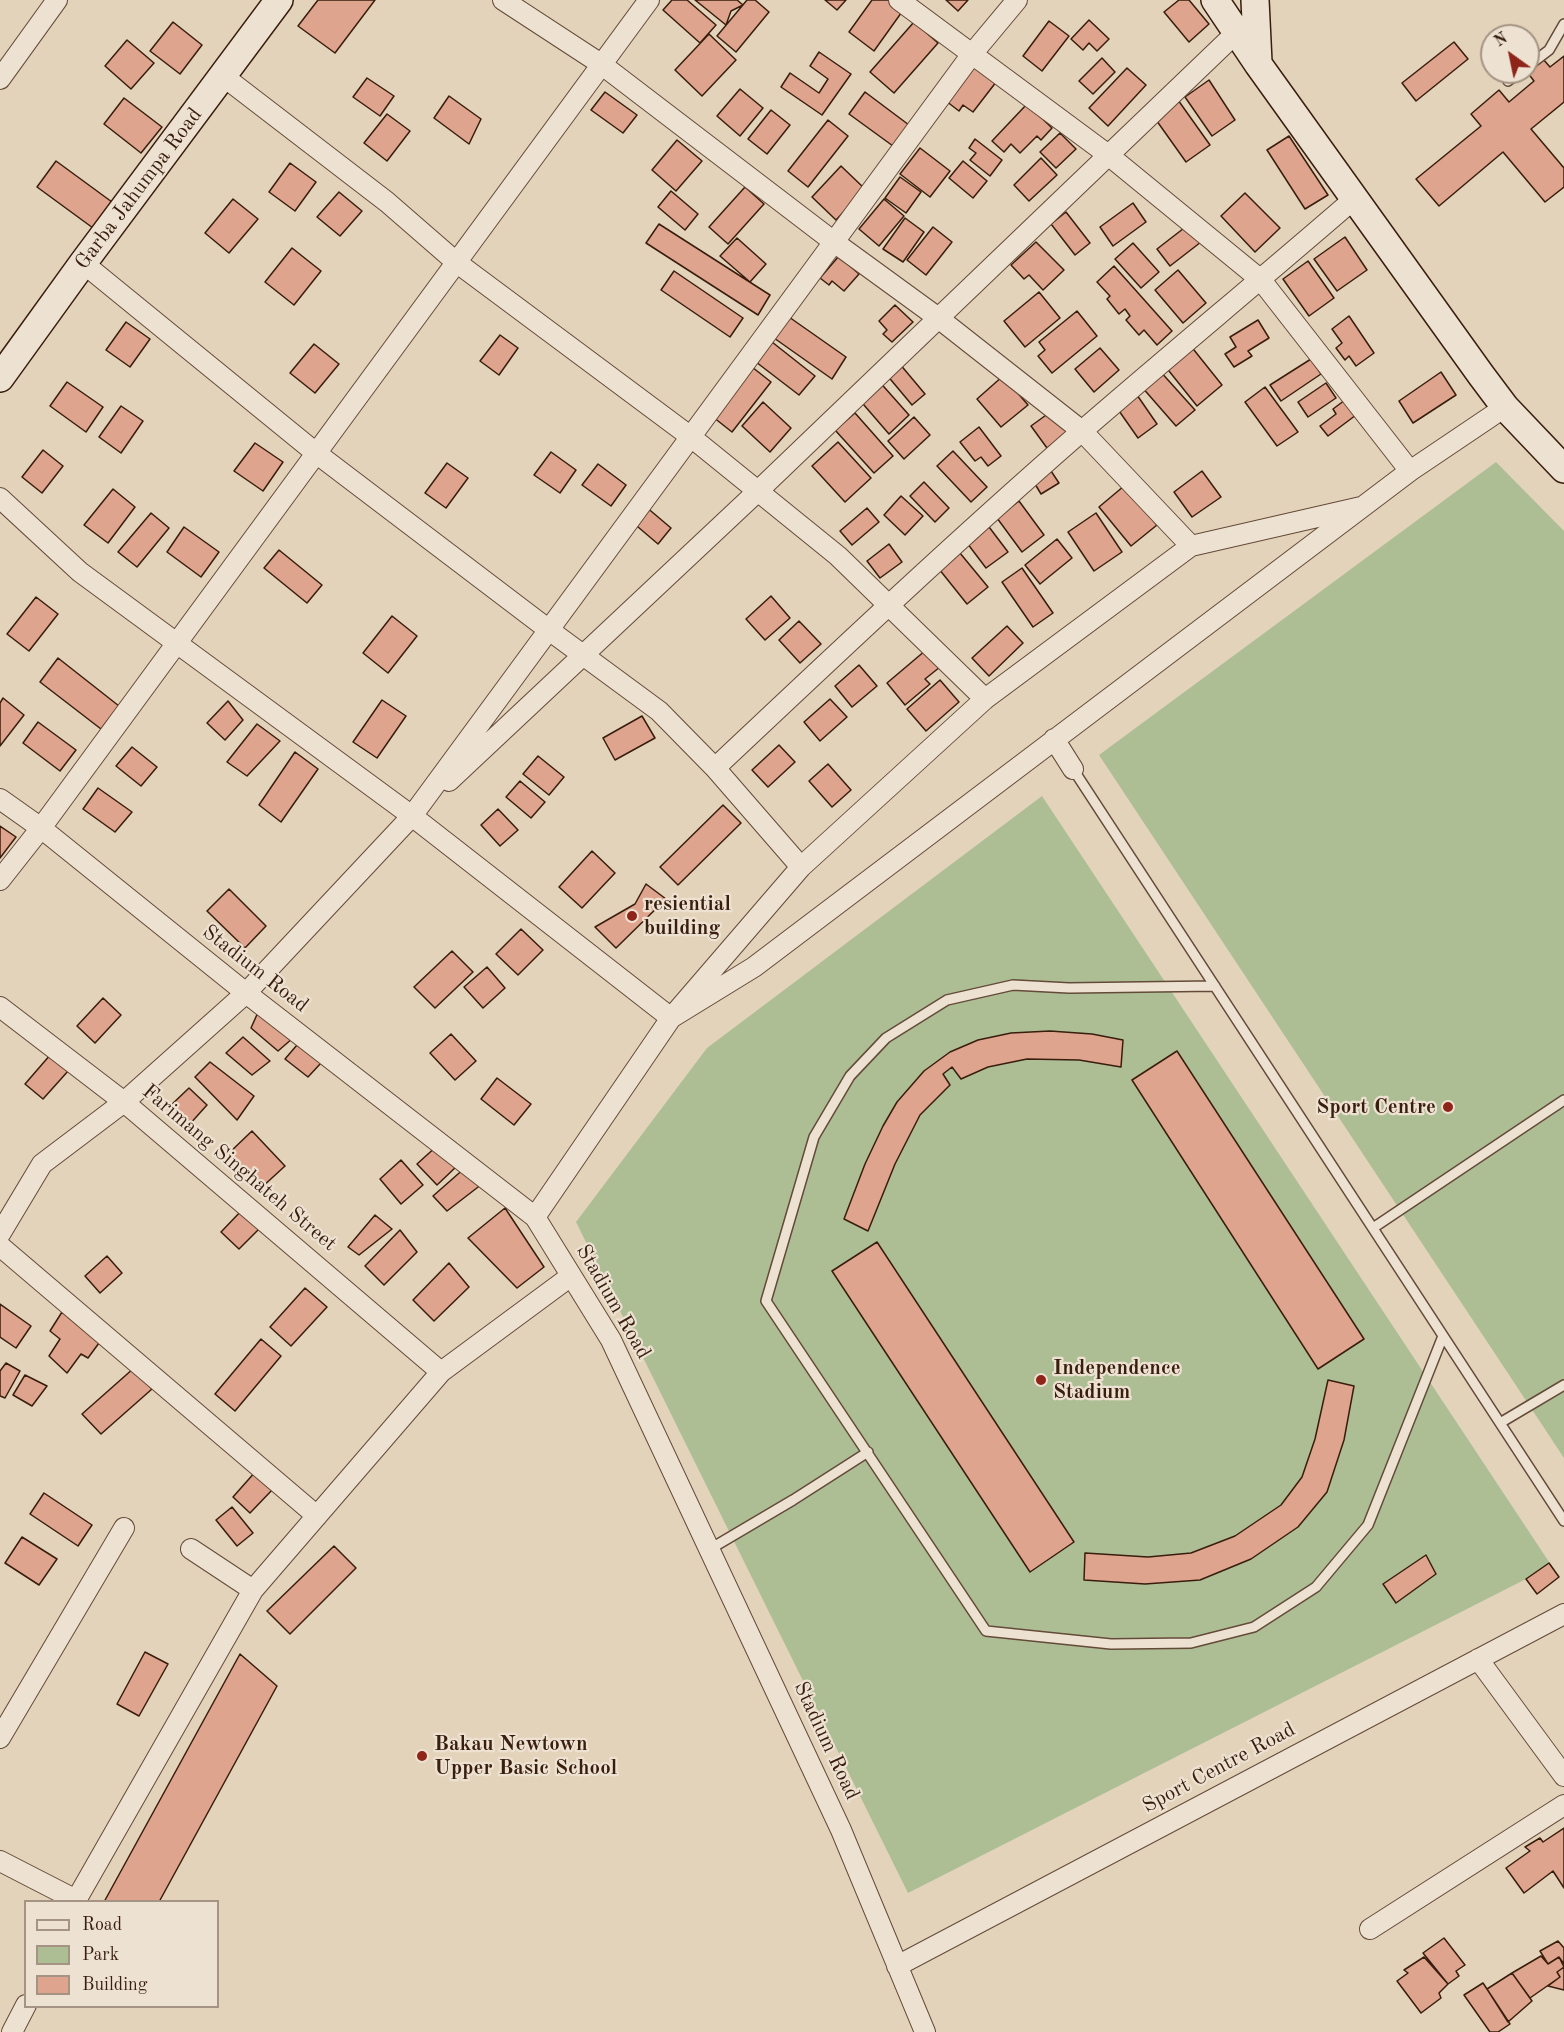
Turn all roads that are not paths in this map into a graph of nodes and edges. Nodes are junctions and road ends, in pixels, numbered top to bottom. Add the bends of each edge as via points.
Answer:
1 (57, 0) edge
2 (279, 0) edge
3 (503, 0) edge
4 (649, 0) edge
5 (899, 0) edge
6 (1017, 0) edge
7 (1215, 0) edge
8 (1255, 0) edge
9 (1564, 24) edge
10 (1236, 32) junction
11 (972, 54) junction
12 (1540, 57) edge
13 (602, 64) junction
14 (1258, 64) junction
15 (223, 76) junction
16 (0, 79) edge
17 (1107, 154) junction
18 (1354, 199) junction
19 (834, 242) junction
20 (456, 262) junction
21 (83, 263) junction
22 (1261, 280) junction
23 (937, 317) junction
24 (0, 378) edge
25 (1505, 407) junction
26 (1082, 431) junction
27 (691, 437) junction
28 (316, 453) junction
29 (1564, 469) edge
30 (1410, 471) junction
31 (758, 491) junction
32 (0, 498) edge
33 (1361, 507) junction
34 (1191, 546) junction
35 (888, 605) junction
36 (549, 630) junction
37 (176, 644) junction
38 (583, 655) junction
39 (986, 699) junction
40 (1054, 740) junction
41 (716, 768) junction
42 (1073, 769) joint
43 (0, 799) edge
44 (412, 816) junction
45 (41, 828) junction
46 (801, 867) junction
47 (0, 880) edge
48 (1215, 986) junction
49 (246, 993) junction
50 (0, 1007) edge
51 (671, 1017) junction
52 (1564, 1100) edge
53 (124, 1102) junction
54 (535, 1217) junction
55 (1373, 1228) junction
56 (0, 1234) edge
57 (0, 1246) edge
58 (572, 1276) junction
59 (1443, 1336) junction
60 (441, 1372) junction
61 (1564, 1385) edge
62 (1500, 1423) junction
63 (868, 1452) junction
64 (317, 1516) junction
65 (1564, 1521) edge
66 (124, 1528) dead end
67 (191, 1549) dead end
68 (710, 1549) junction
69 (253, 1590) junction
70 (1564, 1614) edge
71 (1478, 1659) junction
72 (0, 1738) edge
73 (1564, 1776) edge
74 (1564, 1805) edge
75 (0, 1861) edge
76 (74, 1900) edge
77 (77, 1900) edge
78 (1370, 1929) dead end
79 (897, 1966) junction
80 (24, 2008) edge
81 (919, 2029) edge
82 (12, 2032) edge

1 - 16 street
2 - 15 street, Garba Jahumpa Road
3 - 13 street
4 - 13 street
5 - 11 street
6 - 11 street
7 - 10 street
8 - 14 street
9 - 12 lane via 1549,50
10 - 14 street
10 - 17 street
11 - 17 street
11 - 19 street
13 - 19 street
13 - 20 street
14 - 18 street
15 - 20 street via 387,202
15 - 21 street, Garba Jahumpa Road
17 - 22 street
17 - 23 street
18 - 22 street
18 - 25 street
19 - 23 street
19 - 27 street
20 - 27 street
20 - 28 street
21 - 24 street, Garba Jahumpa Road
21 - 28 street
22 - 26 street
22 - 30 street
23 - 26 street
23 - 31 street
25 - 29 street
25 - 30 street
26 - 34 street
26 - 35 street
27 - 31 street
27 - 36 street
28 - 36 street
28 - 37 street
30 - 33 street
31 - 35 street via 838,556
31 - 38 street
32 - 37 street via 80,572
33 - 34 street
33 - 40 street
34 - 39 street
35 - 39 street
35 - 41 street
36 - 38 street
36 - 44 street
37 - 44 street
37 - 45 street
38 - 41 street via 659,711
38 - 44 street
39 - 46 street
40 - 42 street
40 - 51 street via 754,967
41 - 46 street
42 - 48 lane
43 - 45 street, Stadium Road
44 - 49 street
44 - 51 street
45 - 47 street
45 - 49 street, Stadium Road
46 - 51 street
48 - 55 lane
48 - 63 lane via 1013,985 947,1000 886,1038 850,1076 814,1137 766,1301
49 - 53 street
49 - 54 street, Stadium Road
50 - 53 street, Farimang Singhateh Street
51 - 54 street
52 - 55 lane
53 - 56 street via 42,1164
53 - 60 street, Farimang Singhateh Street
54 - 58 street, Stadium Road
55 - 59 lane
57 - 64 street
58 - 60 street
58 - 68 street, Stadium Road via 611,1340
59 - 62 lane
59 - 63 lane via 1368,1525 1316,1587 1254,1627 1191,1643 1111,1644 986,1631
60 - 64 street
61 - 62 lane
62 - 65 lane
63 - 68 lane
64 - 69 street
66 - 72 street
67 - 69 street
68 - 79 street, Stadium Road via 842,1830
69 - 77 street
70 - 71 street, Sport Centre Road
71 - 73 street
71 - 79 street, Sport Centre Road
74 - 78 street
75 - 76 street
79 - 81 street, Stadium Road
80 - 82 street

